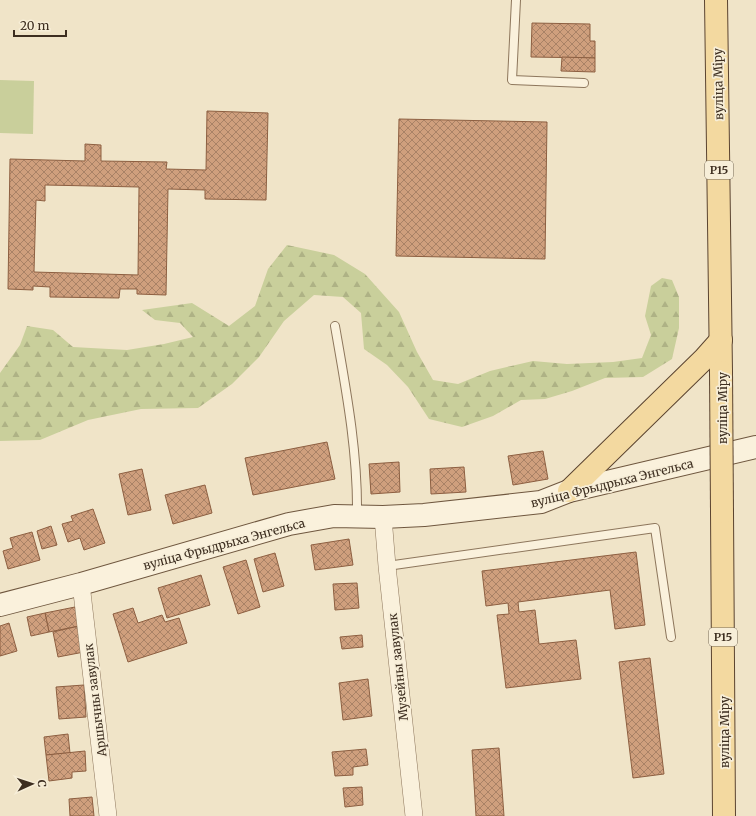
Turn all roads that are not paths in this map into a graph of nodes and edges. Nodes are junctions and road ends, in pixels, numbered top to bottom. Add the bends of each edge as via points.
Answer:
1 (516, 0) edge
2 (716, 0) edge
3 (584, 83) dead end
4 (335, 326) dead end
5 (721, 340) junction
6 (756, 448) edge
7 (569, 491) junction
8 (357, 517) junction
9 (383, 517) junction
10 (387, 566) junction
11 (81, 584) junction
12 (0, 605) edge
13 (671, 637) dead end
14 (108, 816) edge
15 (414, 816) edge
16 (724, 816) edge

1 - 3 lane via 512,80
2 - 5 main road, вуліца Міру / Р15
4 - 8 lane via 353,431 358,491
5 - 7 main road
5 - 16 main road, вуліца Міру / Р15, bridge
6 - 7 main road, вуліца Фрыдрыха Энгельса
7 - 9 main road, вуліца Фрыдрыха Энгельса via 541,502
8 - 9 main road, вуліца Фрыдрыха Энгельса
8 - 11 main road, вуліца Фрыдрыха Энгельса via 334,516 289,524
9 - 10 street, Музейны завулак
10 - 13 lane via 655,528
10 - 15 street, Музейны завулак
11 - 12 main road, вуліца Фрыдрыха Энгельса
11 - 14 street, Аршычны завулак

